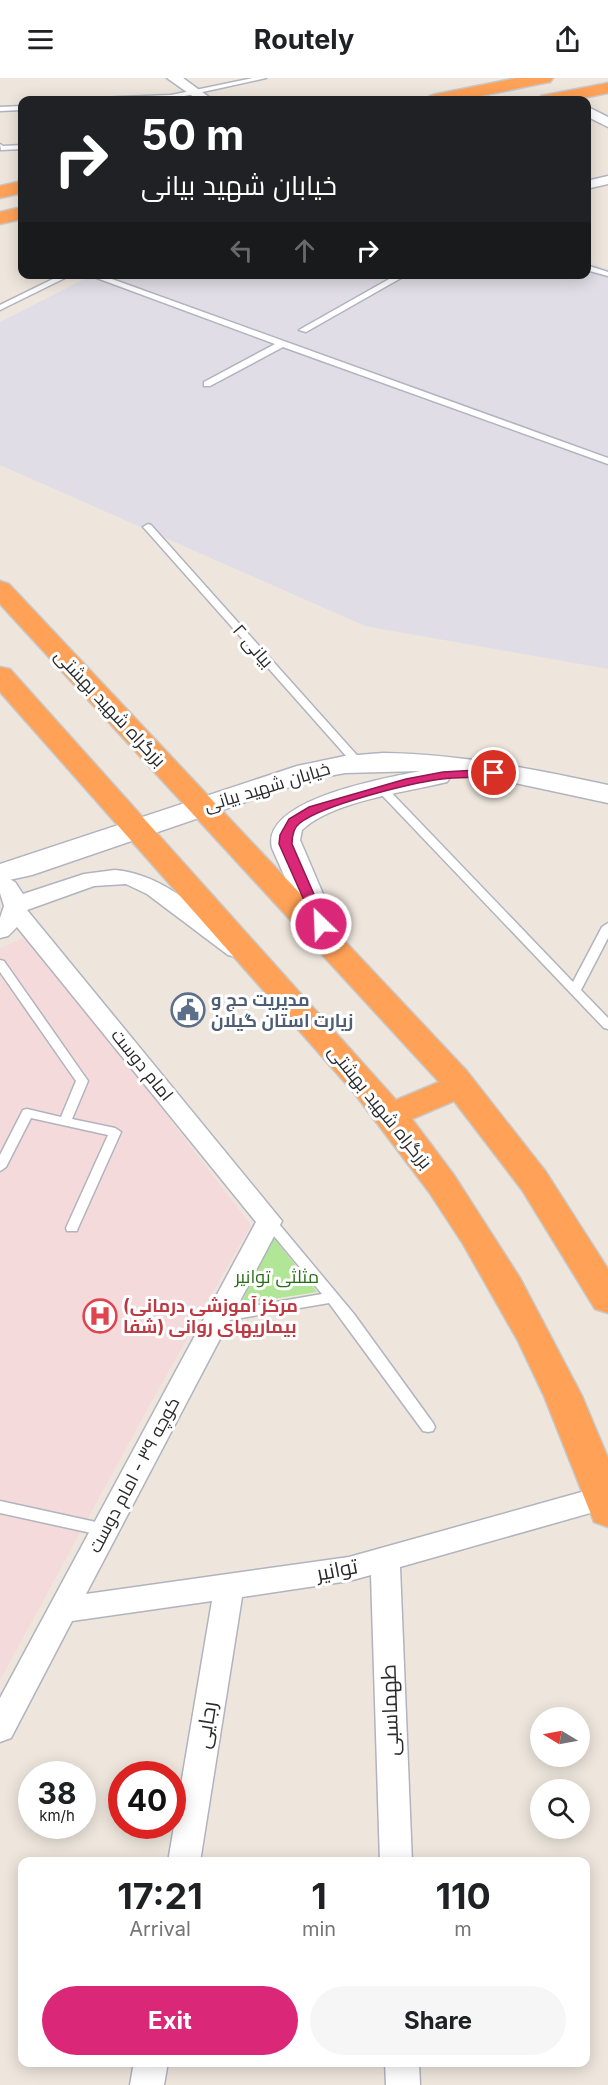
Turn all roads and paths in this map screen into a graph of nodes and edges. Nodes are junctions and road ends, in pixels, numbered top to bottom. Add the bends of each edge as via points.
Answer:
1 (174, 78) edge
2 (263, 78) edge
3 (536, 79) edge
4 (608, 88) edge
5 (200, 96) edge
6 (456, 96) edge
7 (574, 96) edge
8 (18, 108) edge
9 (0, 109) edge
10 (591, 113) edge
11 (608, 123) edge
12 (0, 146) edge
13 (18, 147) edge
14 (608, 180) edge
15 (591, 184) edge
16 (18, 188) edge
17 (0, 192) edge
18 (16, 215) edge
19 (0, 225) edge
20 (591, 269) edge
21 (608, 274) edge
22 (60, 279) edge
23 (103, 279) edge
24 (396, 279) edge
25 (0, 308) edge
26 (303, 330) dead end
27 (282, 344) junction
28 (207, 384) dead end
29 (608, 461) edge
30 (148, 527) dead end
31 (0, 589) edge
32 (0, 675) edge
33 (359, 764) junction
34 (510, 772) junction
35 (382, 789) junction
36 (608, 794) edge
37 (202, 807) junction
38 (137, 829) junction
39 (0, 873) edge
40 (0, 880) edge
41 (15, 909) junction
42 (608, 927) edge
43 (0, 931) edge
44 (329, 944) junction
45 (0, 964) edge
46 (262, 969) junction
47 (575, 990) junction
48 (608, 1025) edge
49 (460, 1086) junction
50 (391, 1115) junction
51 (65, 1122) junction
52 (0, 1167) edge
53 (269, 1221) junction
54 (72, 1227) dead end
55 (332, 1297) junction
56 (608, 1299) edge
57 (218, 1317) junction
58 (428, 1427) dead end
59 (606, 1504) edge
60 (0, 1507) edge
61 (105, 1530) junction
62 (385, 1559) junction
63 (229, 1588) junction
64 (63, 1610) junction
65 (0, 1728) edge
66 (185, 1857) edge
67 (396, 1857) edge
68 (150, 2067) edge
69 (402, 2067) edge
70 (147, 2085) edge
71 (403, 2085) edge

1 - 5 street
2 - 5 lane
3 - 6 highway
4 - 7 highway
8 - 9 lane
10 - 11 street
12 - 13 lane
14 - 15 street
16 - 17 highway
18 - 19 highway
20 - 21 lane
22 - 25 lane
23 - 27 lane
24 - 26 lane
27 - 28 lane
27 - 29 lane
30 - 33 lane, بیانی ۲
31 - 37 highway, بزرگراه شهید بهشتی
32 - 38 highway, بزرگراه شهید بهشتی
33 - 34 street, خیابان شهید بیانی via 437,762
33 - 37 street, خیابان شهید بیانی via 307,772
34 - 35 street, خیابان شهید بیانی via 443,775
34 - 36 street
35 - 44 street, خیابان شهید بیانی via 308,812 293,822 286,835 287,849
35 - 47 lane
37 - 38 street, خیابان شهید بیانی
37 - 44 highway, بزرگراه شهید بهشتی
38 - 39 street, خیابان شهید بیانی
38 - 46 highway, بزرگراه شهید بهشتی
40 - 41 street, امام دوست via 12,891
41 - 43 street
41 - 46 street via 23,902 92,879 137,880
41 - 53 street, امام دوست
42 - 47 lane
44 - 49 highway, بزرگراه شهید بهشتی
45 - 51 lane via 82,1081
46 - 50 highway, بزرگراه شهید بهشتی
47 - 48 lane
49 - 50 highway
49 - 56 highway, بزرگراه شهید بهشتی via 534,1181
50 - 59 highway, بزرگراه شهید بهشتی via 452,1198 513,1296 562,1394
51 - 52 lane via 27,1113
51 - 54 lane via 115,1132
53 - 55 lane
53 - 57 street, کوچه ۳۹ - امام دوست
55 - 57 lane
55 - 58 lane
57 - 61 street, کوچه ۳۹ - امام دوست
59 - 62 street, توانیر
60 - 61 lane
61 - 64 street, کوچه ۳۹ - امام دوست
62 - 63 street, توانیر via 350,1569
62 - 67 street, طهماسبی
63 - 64 street, توانیر
63 - 66 street, رجایی
64 - 65 street, کوچه ۳۹ - امام دوست
68 - 70 street
69 - 71 street

